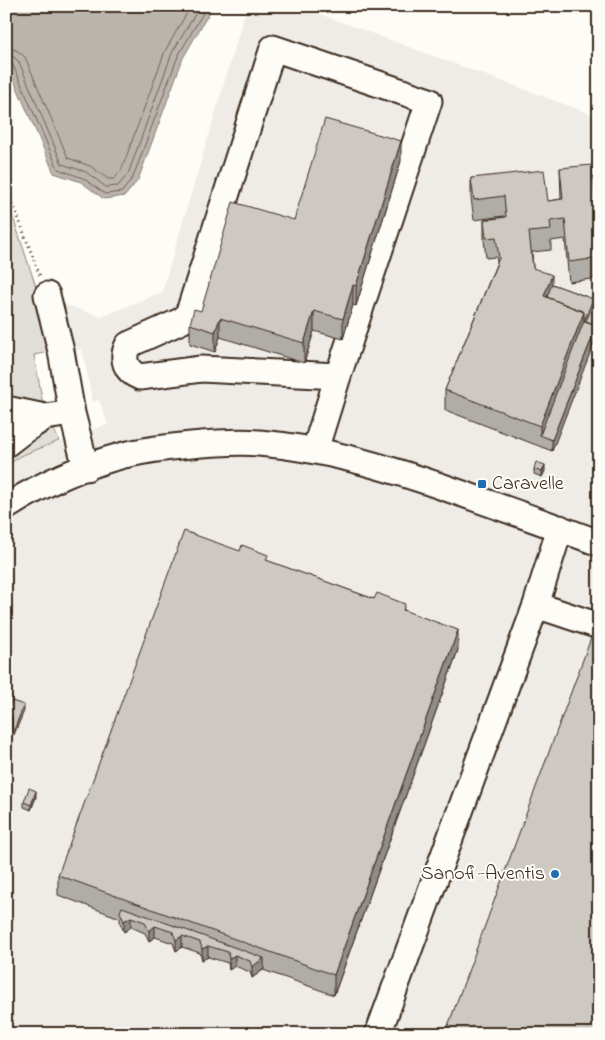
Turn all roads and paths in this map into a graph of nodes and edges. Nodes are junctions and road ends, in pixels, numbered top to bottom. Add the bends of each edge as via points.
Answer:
1 (6, 185) edge
2 (47, 295) joint
3 (338, 376) junction
4 (6, 409) edge
5 (72, 413) junction
6 (45, 418) junction
7 (6, 444) edge
8 (315, 450) junction
9 (86, 468) junction
10 (6, 506) edge
11 (560, 528) junction
12 (599, 543) edge
13 (536, 605) junction
14 (599, 626) edge
15 (378, 1034) edge

1 - 2 path
2 - 5 street
3 - 3 street via 429,101 273,48 190,309 183,320 128,345 125,362 127,368 140,377 201,369
3 - 8 street
4 - 6 street
5 - 6 street
5 - 9 street
6 - 7 street
8 - 9 street via 257,443 202,444 124,455
8 - 11 street via 411,476
9 - 10 street via 38,488
11 - 12 street
11 - 13 street
13 - 14 street
13 - 15 street

